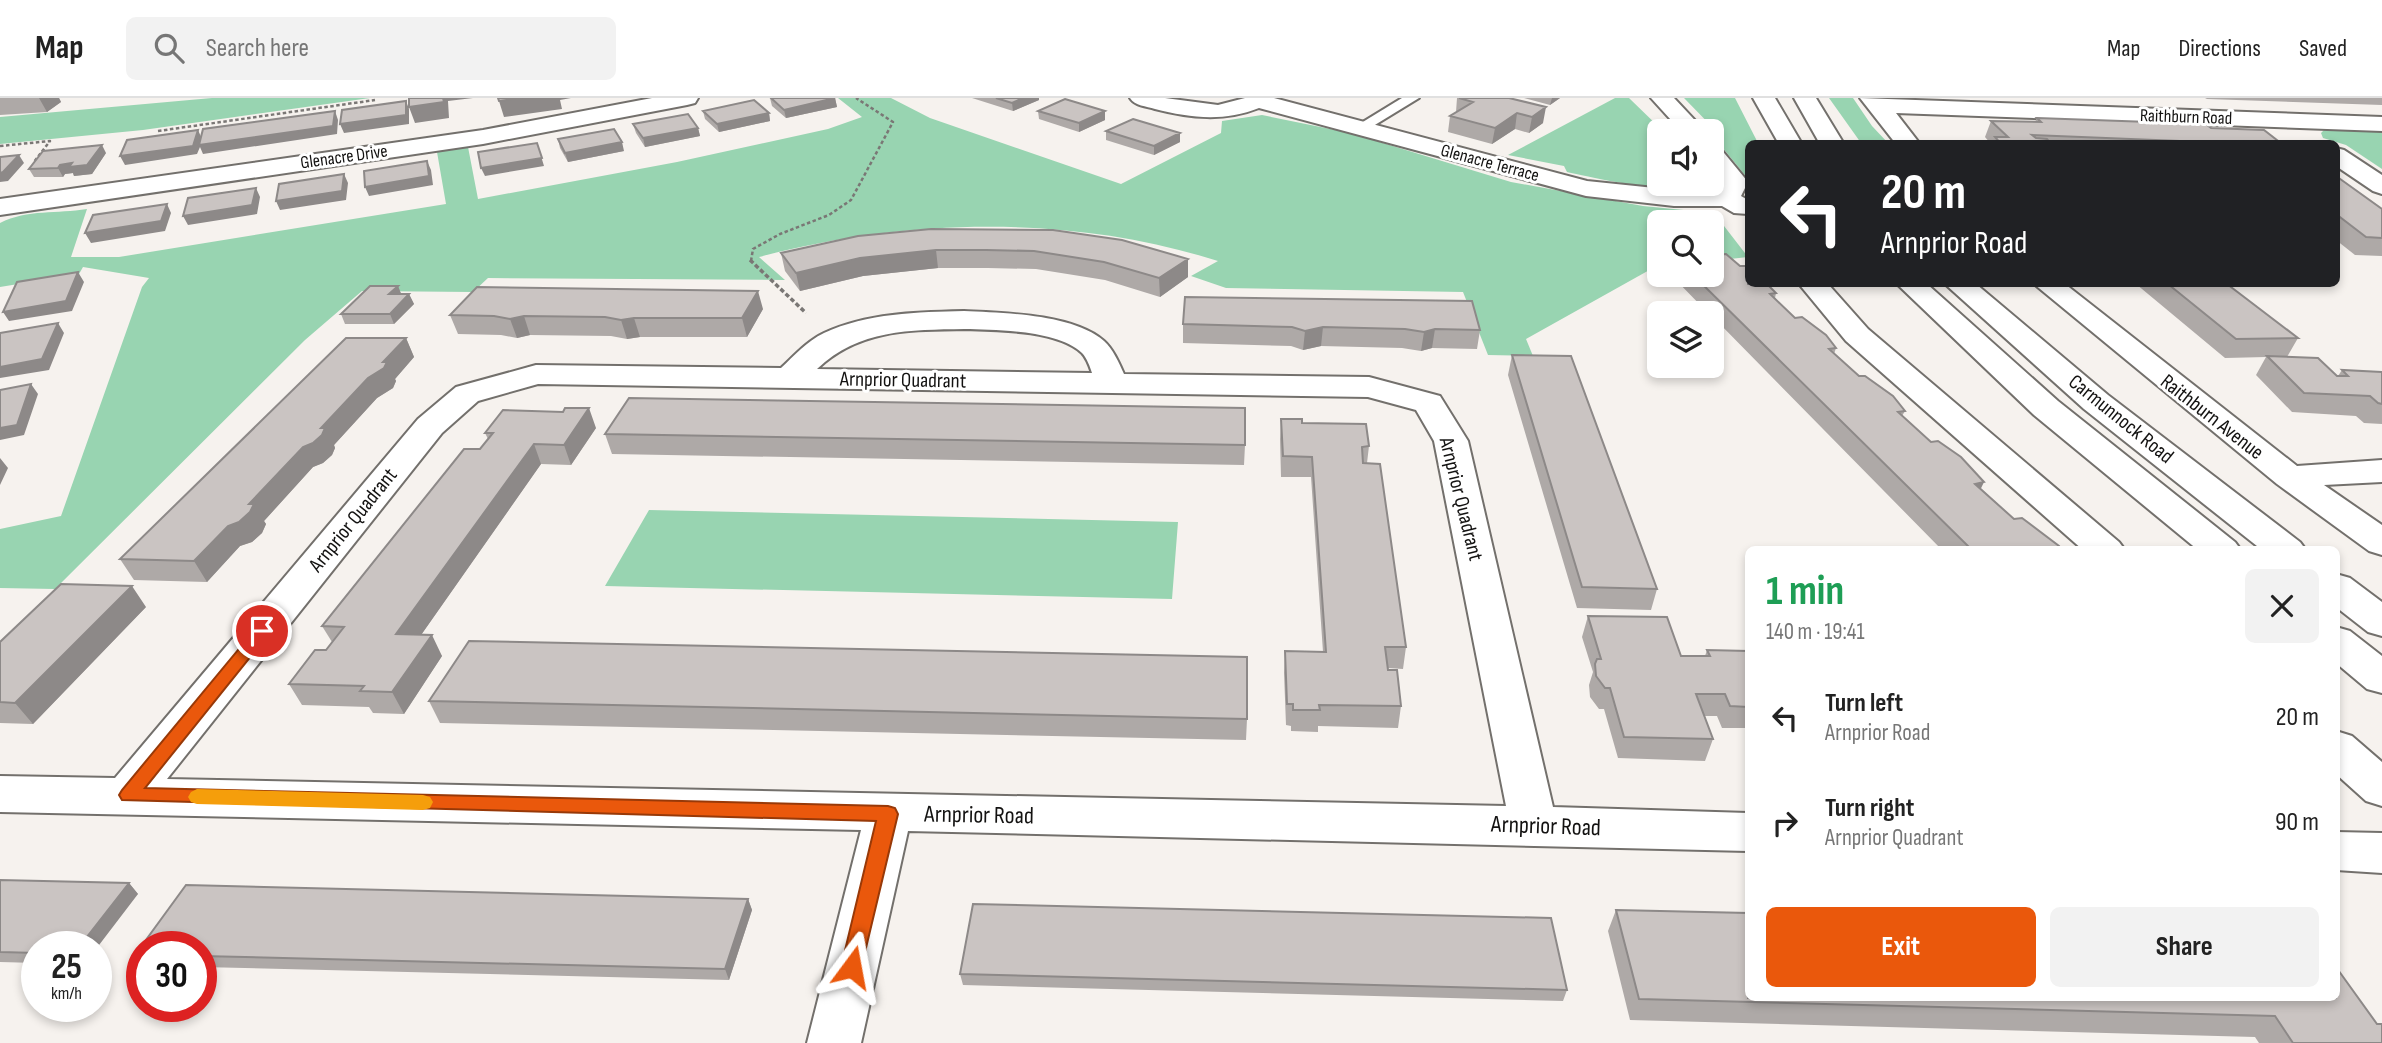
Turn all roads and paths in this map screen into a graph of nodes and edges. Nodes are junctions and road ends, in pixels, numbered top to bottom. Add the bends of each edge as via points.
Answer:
1 (687, 98) edge
2 (856, 98) edge
3 (1141, 98) edge
4 (1412, 98) edge
5 (1662, 98) edge
6 (1764, 98) edge
7 (1805, 98) edge
8 (374, 100) dead end
9 (1260, 100) edge
10 (1874, 102) edge
11 (1682, 119) edge
12 (2285, 121) junction
13 (2382, 124) edge
14 (1360, 128) junction
15 (158, 131) dead end
16 (1788, 140) edge
17 (1830, 140) edge
18 (1906, 140) edge
19 (2313, 140) edge
20 (0, 146) edge
21 (2340, 158) edge
22 (1724, 168) edge
23 (29, 169) edge
24 (2382, 186) edge
25 (1738, 205) edge
26 (0, 207) edge
27 (1816, 287) edge
28 (1914, 287) edge
29 (1962, 287) edge
30 (2052, 287) edge
31 (835, 340) junction
32 (789, 379) junction
33 (1113, 383) junction
34 (2382, 471) edge
35 (2289, 477) junction
36 (2382, 543) edge
37 (2101, 546) edge
38 (2217, 546) edge
39 (2282, 546) edge
40 (2340, 590) edge
41 (2382, 622) edge
42 (2340, 644) edge
43 (2382, 678) edge
44 (2340, 751) edge
45 (2382, 788) edge
46 (0, 794) edge
47 (128, 795) junction
48 (888, 814) junction
49 (1534, 825) junction
50 (1745, 832) edge
51 (2340, 851) edge
52 (2382, 853) edge
53 (834, 1043) edge

1 - 26 street, Glenacre Drive via 483,137
2 - 31 path via 893,122 851,200 829,215 753,249 750,260
3 - 9 street, Glenacre Terrace via 1187,111 1214,112
4 - 14 lane
5 - 11 street
6 - 16 street
7 - 17 street
8 - 15 path
9 - 14 street, Glenacre Terrace
10 - 12 street, Raithburn Road
10 - 18 street
12 - 13 street, Raithburn Road
12 - 19 street
14 - 25 street, Glenacre Terrace via 1586,188
20 - 23 path via 51,141
21 - 24 street
22 - 25 street via 1736,182
27 - 37 street via 1857,335
28 - 38 street, Carmunnock Road via 2046,408
29 - 39 street, Carmunnock Road via 2096,402
30 - 35 street, Raithburn Avenue
31 - 32 street
31 - 33 street via 892,323 967,318 1053,330 1093,346
32 - 33 street, Arnprior Quadrant
32 - 47 street, Arnprior Quadrant via 536,374 467,394 430,426
33 - 49 street, Arnprior Quadrant via 1369,387 1428,403 1451,441
34 - 35 street
35 - 36 street, Raithburn Avenue
40 - 41 street
42 - 43 street
44 - 45 street
46 - 47 street, Arnprior Road
47 - 48 street, Arnprior Road
48 - 49 street, Arnprior Road
48 - 53 street
49 - 50 street, Arnprior Road
51 - 52 street

